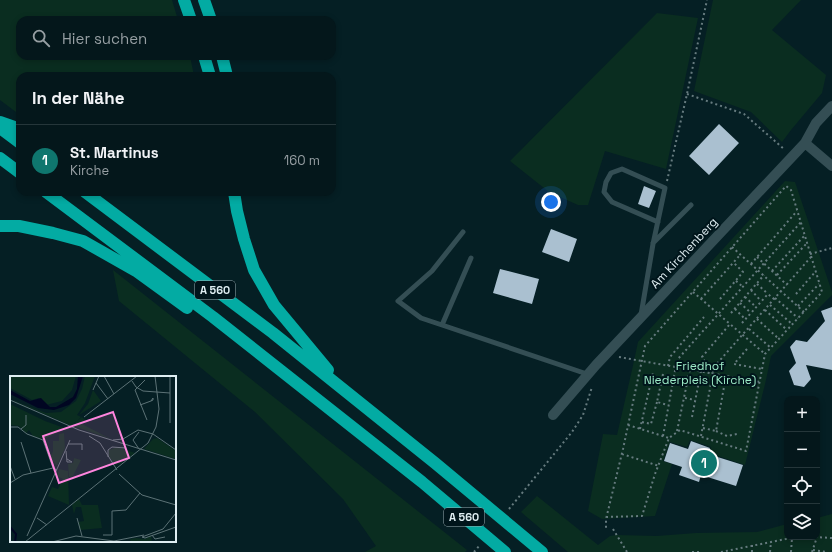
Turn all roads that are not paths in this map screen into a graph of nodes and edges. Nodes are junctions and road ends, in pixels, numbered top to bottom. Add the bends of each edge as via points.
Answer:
1 (184, 0) edge
2 (204, 0) edge
3 (190, 16) edge
4 (210, 16) edge
5 (205, 60) edge
6 (223, 60) edge
7 (209, 72) edge
8 (226, 72) edge
9 (832, 106) edge
10 (0, 122) edge
11 (0, 128) edge
12 (16, 128) edge
13 (16, 140) edge
14 (805, 142) junction
15 (0, 158) edge
16 (832, 166) edge
17 (16, 170) edge
18 (51, 196) edge
19 (90, 196) edge
20 (235, 196) edge
21 (691, 205) dead end
22 (658, 222) junction
23 (0, 226) edge
24 (463, 232) dead end
25 (652, 244) junction
26 (471, 258) dead end
27 (213, 317) junction
28 (641, 318) junction
29 (442, 325) junction
30 (588, 375) junction
31 (344, 390) junction
32 (553, 415) dead end
33 (505, 552) edge
34 (542, 552) edge

1 - 3 highway
2 - 4 highway
5 - 7 highway
6 - 8 highway
9 - 14 street, Am Kirchenberg
10 - 12 highway
11 - 13 highway
14 - 16 street
14 - 28 street, Am Kirchenberg
15 - 17 highway
18 - 27 highway, A 560
19 - 31 highway, A 560 via 273,333
20 - 31 highway via 254,270 274,305
21 - 25 lane
22 - 22 lane via 666,188 622,169 611,173 604,192 612,202
22 - 25 lane
23 - 27 highway via 19,226 83,241 136,271 192,312
24 - 29 lane via 432,271 398,301 421,318
25 - 28 lane
26 - 29 lane
27 - 33 highway, A 560 via 422,482
28 - 30 street, Am Kirchenberg
29 - 30 lane
30 - 32 street, Am Kirchenberg
31 - 34 highway, A 560

